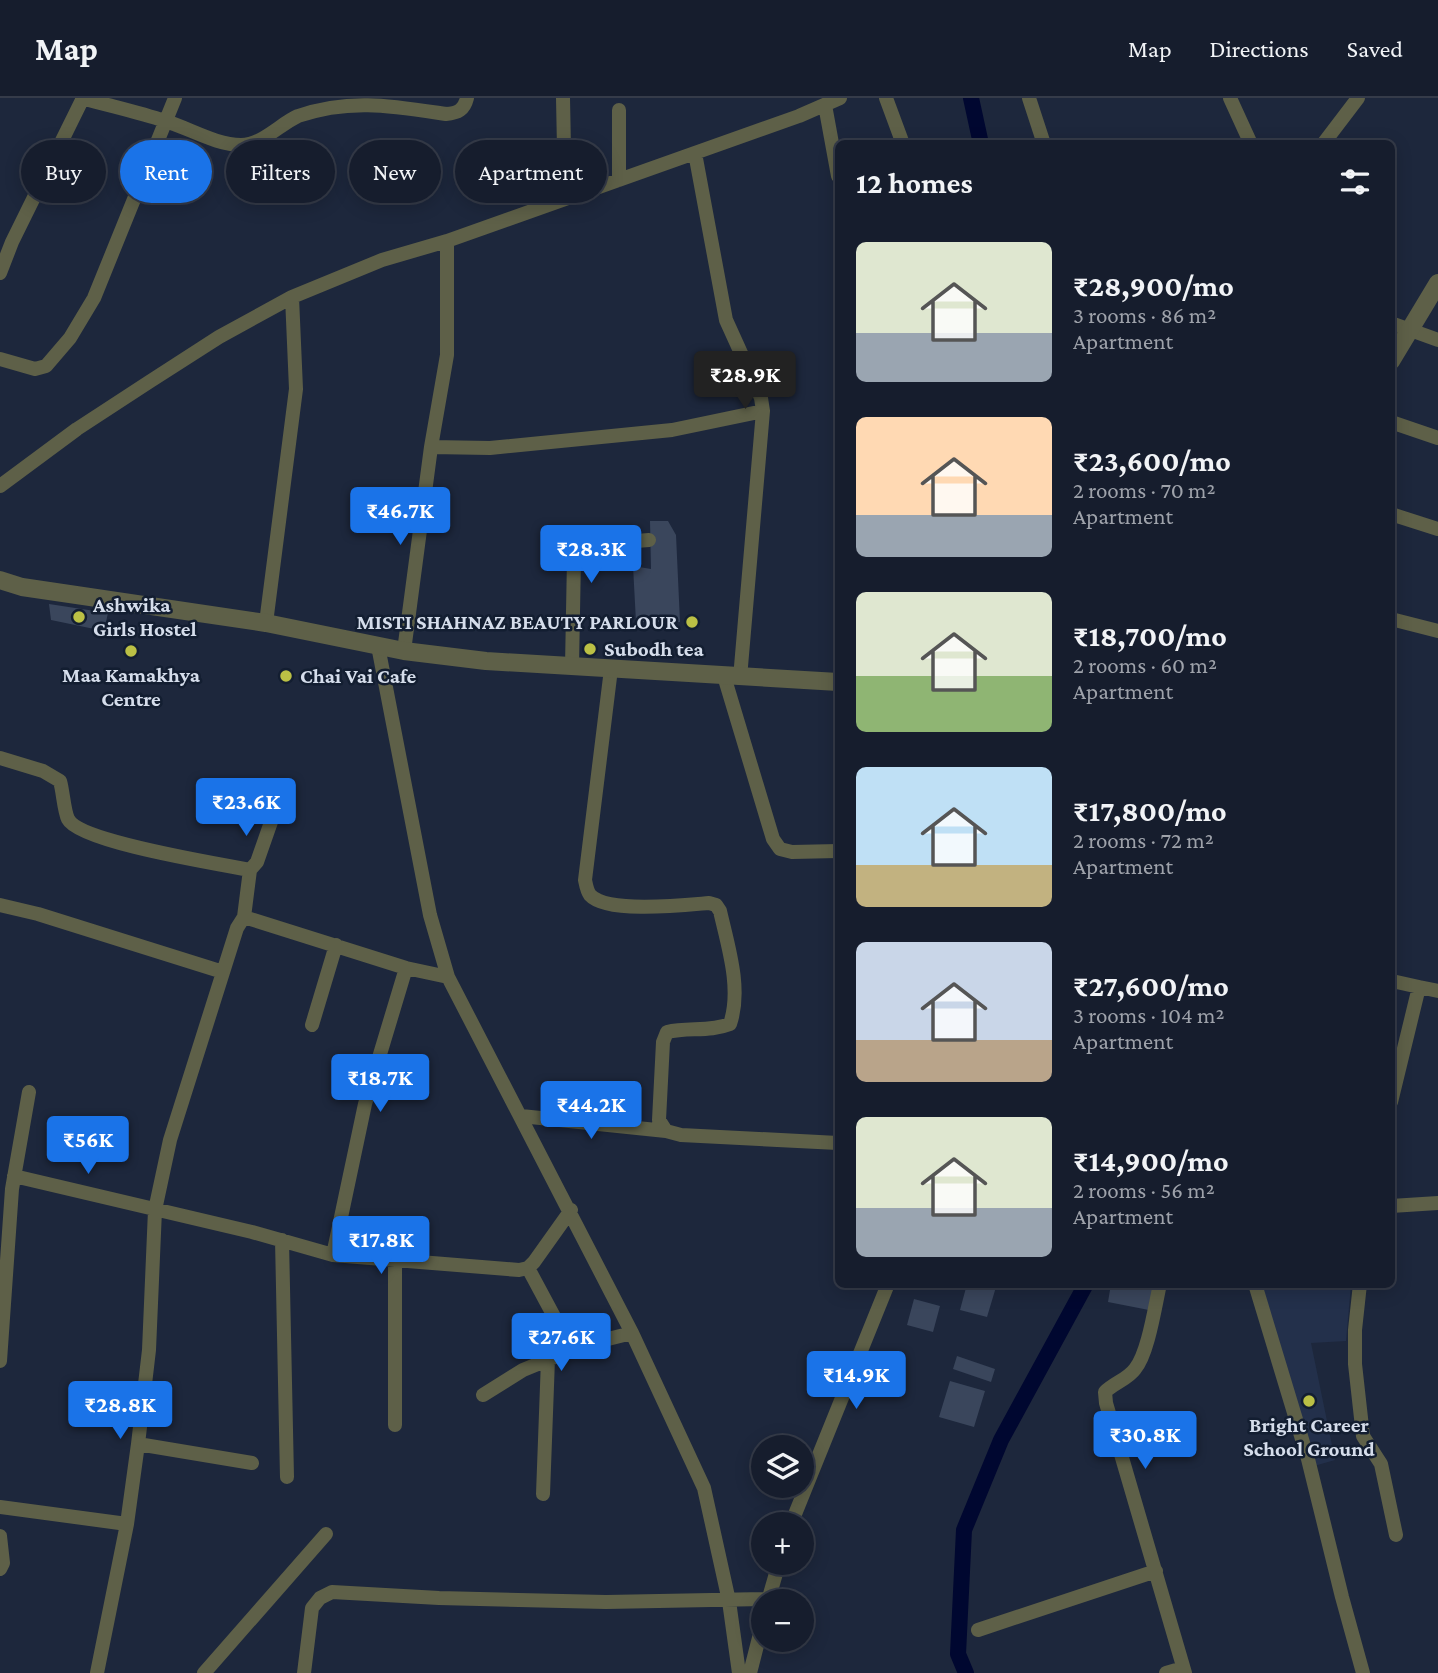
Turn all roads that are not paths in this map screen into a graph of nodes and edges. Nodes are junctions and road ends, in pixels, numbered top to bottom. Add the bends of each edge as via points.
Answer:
1 (83, 98) edge
2 (175, 98) edge
3 (467, 98) edge
4 (563, 98) edge
5 (840, 98) edge
6 (886, 98) edge
7 (1029, 98) edge
8 (1230, 98) edge
9 (1358, 98) edge
10 (825, 105) junction
11 (619, 110) dead end
12 (165, 120) junction
13 (564, 140) edge
14 (902, 140) edge
15 (1043, 140) edge
16 (1249, 140) edge
17 (1326, 140) edge
18 (695, 153) junction
19 (835, 160) edge
20 (619, 180) junction
21 (607, 184) edge
22 (554, 203) edge
23 (447, 241) junction
24 (0, 273) edge
25 (1438, 283) edge
26 (292, 297) junction
27 (1395, 324) edge
28 (1410, 330) junction
29 (1438, 340) edge
30 (1395, 354) edge
31 (0, 359) edge
32 (763, 411) junction
33 (1395, 423) edge
34 (1438, 438) edge
35 (431, 447) junction
36 (0, 486) edge
37 (1395, 515) edge
38 (1438, 528) edge
39 (649, 540) dead end
40 (0, 580) edge
41 (1395, 620) edge
42 (266, 623) junction
43 (1438, 631) edge
44 (378, 646) junction
45 (404, 650) junction
46 (572, 666) junction
47 (611, 669) junction
48 (732, 677) junction
49 (835, 682) edge
50 (0, 758) edge
51 (271, 822) dead end
52 (835, 850) edge
53 (250, 870) junction
54 (0, 905) edge
55 (244, 917) junction
56 (336, 945) junction
57 (406, 968) junction
58 (223, 972) junction
59 (448, 977) junction
60 (1395, 982) edge
61 (1419, 986) junction
62 (1438, 991) edge
63 (312, 1026) dead end
64 (1395, 1085) edge
65 (29, 1092) dead end
66 (521, 1116) junction
67 (666, 1131) junction
68 (835, 1143) edge
69 (14, 1176) junction
70 (1438, 1203) edge
71 (1395, 1206) edge
72 (155, 1210) junction
73 (571, 1210) junction
74 (282, 1240) junction
75 (333, 1255) junction
76 (395, 1260) junction
77 (528, 1268) junction
78 (886, 1288) edge
79 (1159, 1288) edge
80 (1256, 1288) edge
81 (1360, 1288) edge
82 (632, 1333) junction
83 (572, 1350) junction
84 (548, 1360) junction
85 (0, 1361) edge
86 (483, 1395) dead end
87 (395, 1425) dead end
88 (138, 1444) junction
89 (252, 1463) dead end
90 (287, 1477) dead end
91 (543, 1494) dead end
92 (0, 1507) edge
93 (796, 1512) edge
94 (127, 1524) junction
95 (326, 1534) dead end
96 (1396, 1535) dead end
97 (0, 1536) edge
98 (0, 1569) edge
99 (1156, 1572) junction
100 (751, 1600) edge
101 (729, 1601) junction
102 (978, 1630) dead end
103 (755, 1652) edge
104 (1184, 1670) edge
105 (97, 1673) edge
106 (204, 1673) edge
107 (304, 1673) edge
108 (738, 1673) edge
109 (750, 1673) edge
110 (1166, 1673) edge
111 (1363, 1673) edge

1 - 12 street
1 - 24 street
2 - 12 street
3 - 12 street via 465,107 446,114 360,102 337,104 296,117 244,145 229,144
4 - 13 street
5 - 10 street
6 - 14 street
7 - 15 street
8 - 16 street
9 - 17 street
10 - 18 street
10 - 19 street
11 - 20 street
12 - 31 street via 94,298 70,338 46,366 35,369
18 - 20 street
18 - 32 street via 726,320
20 - 21 street
22 - 23 street
23 - 26 street via 382,260
23 - 35 street via 447,355
25 - 28 street
26 - 36 street via 149,382
26 - 42 street via 296,389
27 - 28 street
28 - 29 street
28 - 30 street
32 - 35 street via 672,430 490,449
32 - 48 street
33 - 34 street
35 - 45 street
37 - 38 street
39 - 46 street via 578,548
40 - 42 street
41 - 43 street
42 - 44 street
44 - 45 street
44 - 59 street via 430,915
45 - 46 street
46 - 47 street
47 - 48 street
47 - 67 street via 586,887 596,899 625,906 716,905 731,961 730,1024 667,1032 663,1042 659,1120
48 - 49 street
48 - 52 street via 773,839 779,849 792,852
50 - 53 street via 60,781 68,819 79,829 110,841
51 - 53 street
53 - 55 street
54 - 58 street
55 - 56 street
55 - 58 street
56 - 57 street
56 - 63 street
57 - 59 street
57 - 75 street via 365,1104
58 - 72 street via 170,1140
59 - 66 street
60 - 61 street
61 - 62 street
61 - 64 street
65 - 69 street
66 - 67 street
66 - 73 street
67 - 68 street
69 - 72 street
69 - 85 street
70 - 71 street
72 - 74 street
72 - 88 street via 149,1350
73 - 77 street
73 - 82 street
74 - 75 street
74 - 90 street
75 - 76 street
76 - 77 street
76 - 87 street
77 - 83 street
78 - 93 street
79 - 99 street via 1142,1360 1105,1392
80 - 111 street via 1308,1459
81 - 96 street via 1355,1364 1363,1436 1381,1464
82 - 83 street
82 - 101 street via 704,1488
83 - 84 street
84 - 86 street
84 - 91 street
88 - 89 street
88 - 94 street
92 - 94 street
94 - 105 street
95 - 106 street
97 - 98 street
99 - 102 street
99 - 104 street
100 - 101 street
101 - 107 street via 606,1602 332,1592 312,1608
101 - 108 street
103 - 109 street
104 - 110 street

